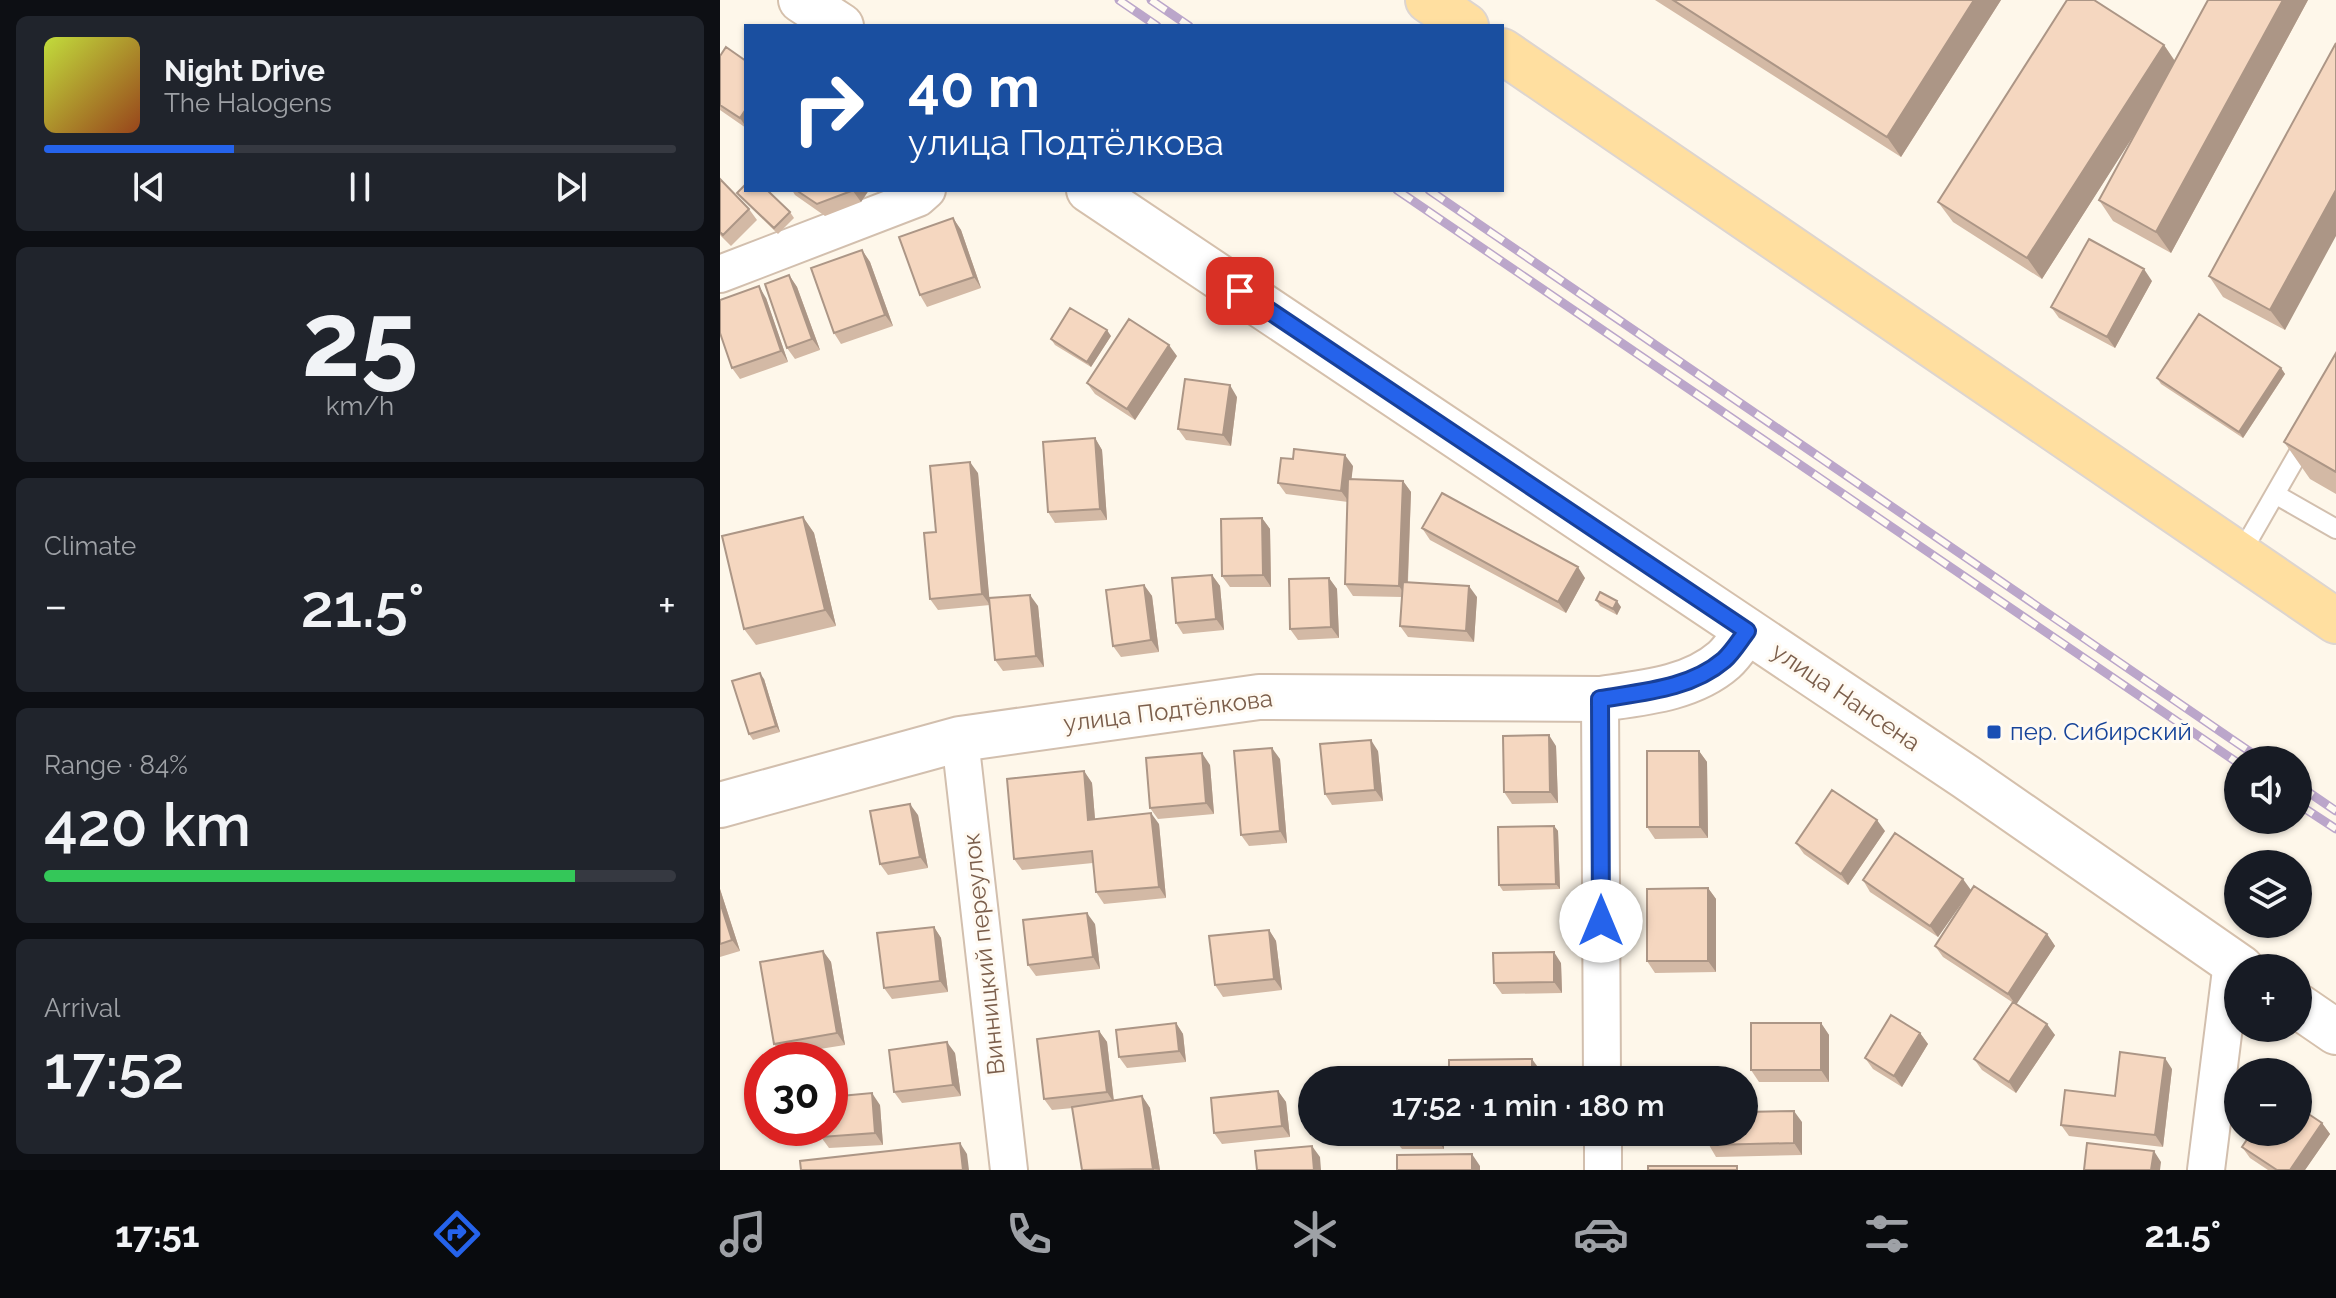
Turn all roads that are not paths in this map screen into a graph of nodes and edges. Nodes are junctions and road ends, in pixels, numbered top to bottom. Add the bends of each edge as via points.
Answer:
1 (801, 0) edge
2 (1428, 0) edge
3 (838, 24) edge
4 (1463, 24) edge
5 (1504, 52) edge
6 (925, 192) edge
7 (1092, 192) edge
8 (720, 274) edge
9 (2312, 430) edge
10 (2275, 494) junction
11 (2336, 529) edge
12 (2240, 555) junction
13 (2336, 621) edge
14 (1747, 631) junction
15 (1600, 699) junction
16 (960, 739) junction
17 (720, 805) edge
18 (2224, 957) edge
19 (2312, 1016) edge
20 (2336, 1032) edge
21 (2225, 1042) edge
22 (1602, 1066) edge
23 (1603, 1146) edge
24 (1009, 1170) edge
25 (1603, 1170) edge
26 (2206, 1170) edge

1 - 3 main road
2 - 4 main road
5 - 12 main road
6 - 8 street
7 - 14 main road, улица Нансена
9 - 10 lane
10 - 11 lane
10 - 12 lane
12 - 13 main road
14 - 15 main road, улица Подтёлкова via 1725,660 1694,680
14 - 18 main road, улица Нансена
15 - 16 main road, улица Подтёлкова via 1259,697
15 - 22 street
16 - 17 main road, улица Подтёлкова
16 - 24 street, Винницкий переулок
19 - 20 main road
21 - 26 street
23 - 25 street

